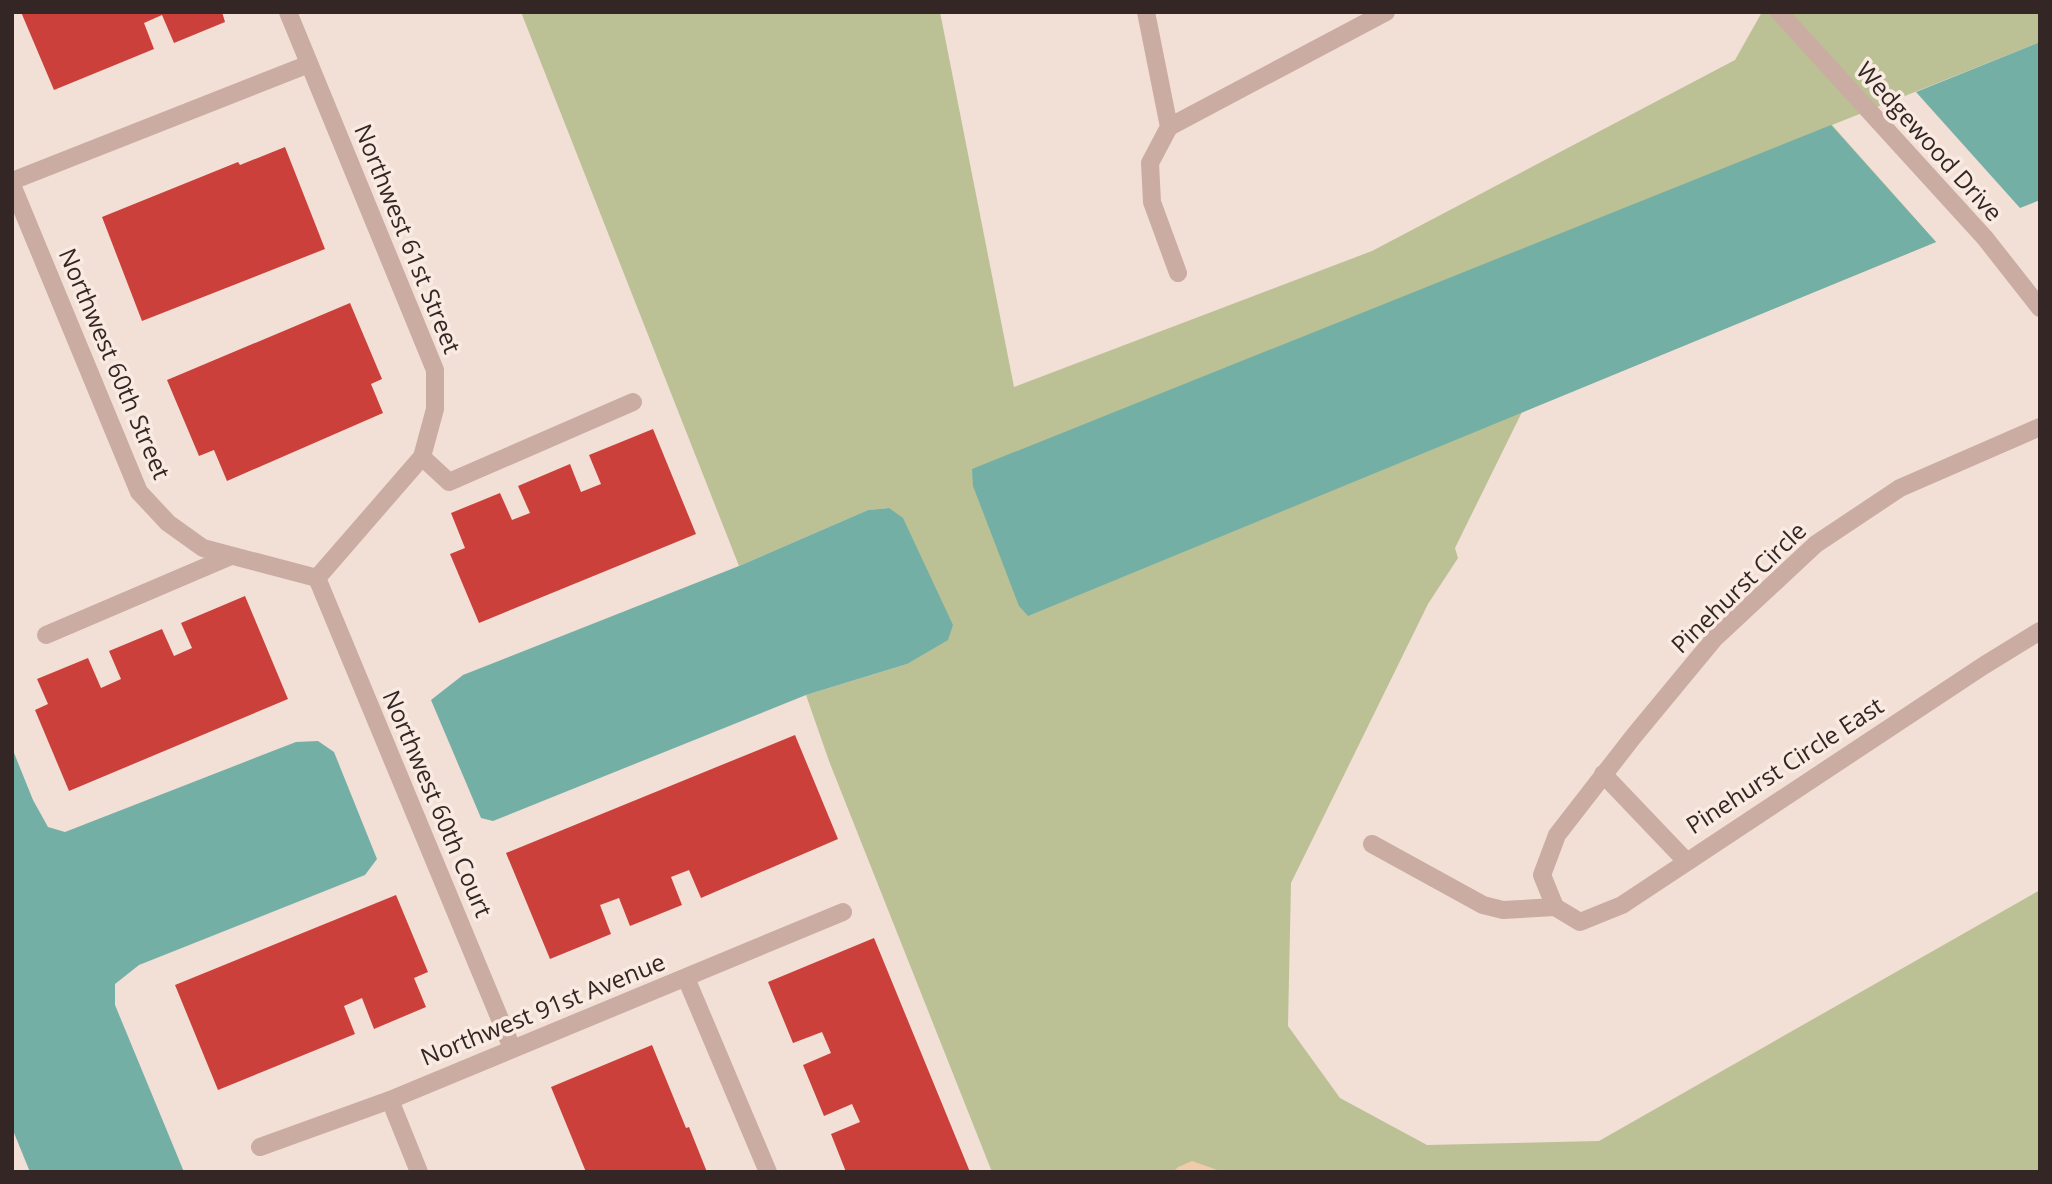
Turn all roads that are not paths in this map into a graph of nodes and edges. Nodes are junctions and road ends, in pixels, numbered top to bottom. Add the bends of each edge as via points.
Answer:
1 (288, 12) edge
2 (1146, 12) edge
3 (1386, 12) edge
4 (1779, 12) edge
5 (309, 64) junction
6 (1169, 127) junction
7 (12, 183) edge
8 (1178, 273) dead end
9 (2040, 308) edge
10 (633, 402) dead end
11 (2040, 427) edge
12 (422, 457) junction
13 (231, 556) junction
14 (317, 578) junction
15 (2040, 631) edge
16 (46, 635) dead end
17 (1603, 775) junction
18 (1372, 844) dead end
19 (1686, 861) junction
20 (1555, 907) junction
21 (843, 912) dead end
22 (686, 978) junction
23 (512, 1048) junction
24 (390, 1100) junction
25 (260, 1147) dead end
26 (419, 1172) edge
27 (768, 1172) edge

1 - 5 street, Northwest 61st Street
2 - 6 street
3 - 6 street
4 - 9 street, Wedgewood Drive via 1985,238
5 - 7 street
5 - 12 street, Northwest 61st Street via 435,370 435,409
6 - 8 street via 1150,163 1152,202
7 - 13 street, Northwest 60th Street via 139,492 168,523 203,548
10 - 12 street via 449,482
11 - 17 street, Pinehurst Circle via 1900,488 1816,544 1714,639
12 - 14 street, Northwest 61st Street
13 - 14 street, Northwest 60th Street
13 - 16 street
14 - 23 street, Northwest 60th Court
15 - 19 street, Pinehurst Circle East
17 - 19 street
17 - 20 street, Pinehurst Circle via 1557,835 1542,875
18 - 20 street via 1483,905 1503,910
19 - 20 street, Pinehurst Circle East via 1622,905 1580,922
21 - 22 street, Northwest 91st Avenue
22 - 23 street, Northwest 91st Avenue
22 - 27 street
23 - 24 street, Northwest 91st Avenue
24 - 25 street, Northwest 91st Avenue
24 - 26 street

